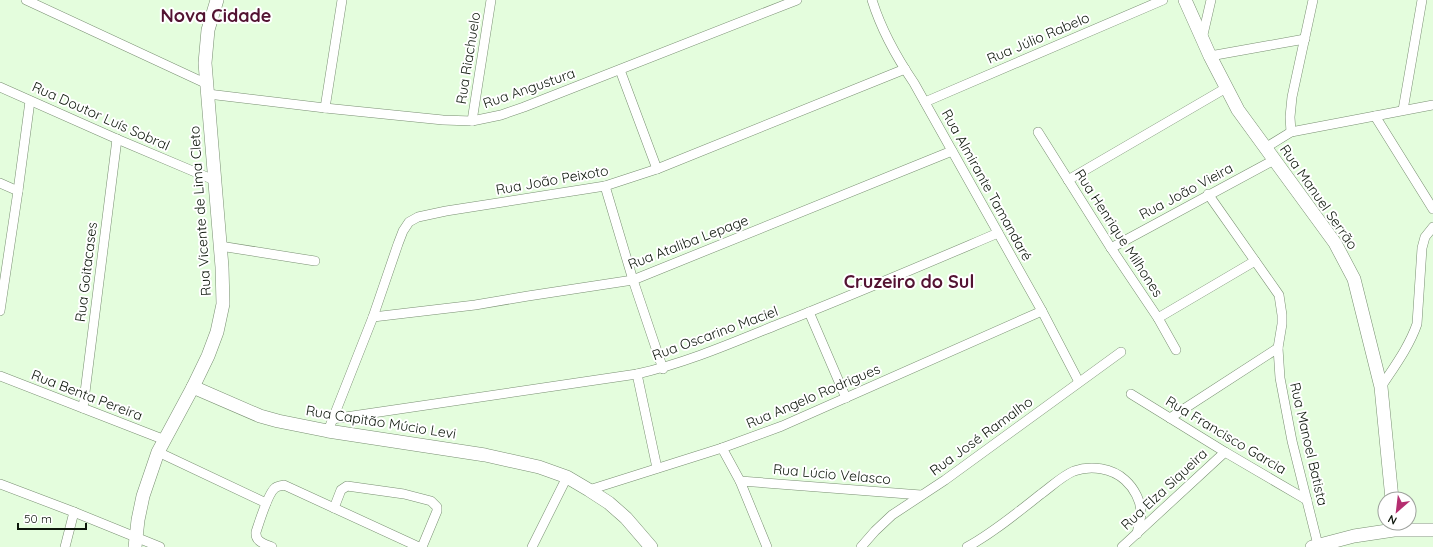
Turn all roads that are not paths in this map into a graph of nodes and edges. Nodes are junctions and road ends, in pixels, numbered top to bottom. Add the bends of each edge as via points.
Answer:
1 (26, 0) edge
2 (217, 0) edge
3 (342, 0) edge
4 (491, 0) edge
5 (797, 0) edge
6 (872, 0) edge
7 (1163, 0) edge
8 (1185, 0) edge
9 (1211, 0) edge
10 (1313, 0) edge
11 (1422, 0) edge
12 (1202, 39) junction
13 (1305, 39) junction
14 (1210, 56) junction
15 (905, 69) junction
16 (620, 70) junction
17 (0, 87) edge
18 (1226, 88) junction
19 (208, 89) junction
20 (30, 101) junction
21 (925, 102) junction
22 (1433, 105) edge
23 (325, 108) junction
24 (1403, 110) junction
25 (1375, 116) junction
26 (472, 121) junction
27 (1038, 132) dead end
28 (1291, 132) junction
29 (117, 139) junction
30 (1265, 148) junction
31 (952, 151) junction
32 (1274, 160) junction
33 (657, 169) junction
34 (214, 180) junction
35 (1068, 180) junction
36 (0, 183) edge
37 (605, 186) junction
38 (18, 191) junction
39 (1208, 194) junction
40 (1433, 209) edge
41 (1433, 227) edge
42 (998, 233) junction
43 (220, 246) junction
44 (1111, 248) junction
45 (315, 261) dead end
46 (1255, 261) junction
47 (633, 280) junction
48 (0, 311) edge
49 (809, 312) junction
50 (1042, 312) junction
51 (373, 317) junction
52 (1158, 318) junction
53 (1278, 348) junction
54 (1176, 350) dead end
55 (1121, 352) dead end
56 (663, 369) junction
57 (636, 374) junction
58 (0, 376) edge
59 (1079, 382) junction
60 (194, 387) junction
61 (1380, 387) junction
62 (1131, 394) dead end
63 (846, 398) junction
64 (83, 408) junction
65 (1170, 418) junction
66 (330, 425) junction
67 (164, 440) junction
68 (722, 448) junction
69 (158, 452) junction
70 (1224, 452) junction
71 (657, 468) junction
72 (567, 477) junction
73 (740, 481) junction
74 (0, 484) edge
75 (589, 490) junction
76 (1391, 491) edge
77 (921, 495) junction
78 (1307, 500) junction
79 (266, 503) junction
80 (334, 508) junction
81 (74, 512) junction
82 (1417, 529) edge
83 (1433, 530) edge
84 (1377, 531) edge
85 (1137, 534) junction
86 (135, 542) edge
87 (1336, 544) edge
88 (534, 546) edge
89 (1315, 546) edge
90 (64, 547) edge
91 (160, 547) edge
92 (272, 547) edge
93 (419, 547) edge
94 (422, 547) edge
95 (651, 547) edge
96 (767, 547) edge
97 (861, 547) edge
98 (967, 547) edge
99 (1122, 547) edge

1 - 19 street, Rua Angustura
2 - 19 street, Rua Vicente de Lima Cleto via 207,37 205,63
3 - 23 street
4 - 26 street, Rua Riachuelo
5 - 16 street, Rua Angustura
6 - 15 street, Rua Almirante Tamandaré via 890,43
7 - 21 street, Rua Júlio Rabelo
8 - 12 street, Rua Manuel Serrão
9 - 12 street
10 - 13 street
11 - 24 street
12 - 14 street, Rua Manuel Serrão
13 - 14 street
13 - 28 street via 1292,97
14 - 18 street, Rua Manuel Serrão
15 - 21 street, Rua Almirante Tamandaré
15 - 33 street, Rua João Peixoto
16 - 26 street, Rua Angustura via 512,111
16 - 33 street
17 - 20 street, Rua Doutor Luís Sobral
18 - 30 street, Rua Manuel Serrão via 1245,121
18 - 35 street
19 - 23 street, Rua Angustura
19 - 34 street, Rua Vicente de Lima Cleto
20 - 29 street, Rua Doutor Luís Sobral
20 - 38 street
21 - 31 street, Rua Almirante Tamandaré
22 - 24 street
23 - 26 street, Rua Angustura
24 - 25 street
25 - 28 street
25 - 40 street
27 - 35 street, Rua Henrique Milhones
28 - 30 street
29 - 34 street, Rua Doutor Luís Sobral
29 - 64 street, Rua Goitacases
30 - 32 street, Rua Manuel Serrão
31 - 42 street, Rua Almirante Tamandaré
31 - 47 street, Rua Ataliba Lepage
32 - 39 street, Rua João Vieira
32 - 61 street, Rua Manuel Serrão via 1335,243 1348,265 1359,295
33 - 37 street, Rua João Peixoto
34 - 43 street, Rua Vicente de Lima Cleto
35 - 44 street, Rua Henrique Milhones
36 - 38 street
37 - 47 street
37 - 51 street, Rua João Peixoto via 446,211 418,217 409,222 403,231
38 - 48 street
39 - 44 street, Rua João Vieira
39 - 46 street, Rua Manoel Batista
41 - 61 street via 1425,237 1422,248 1417,324
42 - 49 street, Rua Oscarino Maciel
42 - 50 street, Rua Almirante Tamandaré
43 - 45 street
43 - 60 street, Rua Vicente de Lima Cleto via 223,304 217,332
44 - 52 street, Rua Henrique Milhones
46 - 52 street
46 - 53 street, Rua Manoel Batista via 1279,295 1282,324
47 - 51 street, Rua Ataliba Lepage via 475,306
47 - 56 street
49 - 56 street, Rua Oscarino Maciel
49 - 63 street
50 - 59 street, Rua Almirante Tamandaré
50 - 63 street, Rua Angelo Rodrigues
51 - 66 street, Rua João Peixoto
52 - 54 street, Rua Henrique Milhones
53 - 65 street
53 - 78 street, Rua Manoel Batista via 1280,378 1292,441
55 - 59 street, Rua José Ramalho
56 - 57 street, Rua Oscarino Maciel
57 - 66 street, Rua Oscarino Maciel
57 - 71 street
58 - 64 street, Rua Benta Pereira
59 - 77 street, Rua José Ramalho
60 - 66 street, Rua Capitão Múcio Levi via 260,416 278,421
60 - 67 street, Rua Vicente de Lima Cleto
61 - 76 street, Rua Manuel Serrão
62 - 65 street, Rua Francisco Garcia
63 - 68 street, Rua Angelo Rodrigues via 782,426
64 - 67 street, Rua Benta Pereira
65 - 70 street, Rua Francisco Garcia
66 - 72 street, Rua Capitão Múcio Levi via 485,455 539,467
67 - 69 street, Rua Vicente de Lima Cleto
68 - 71 street, Rua Angelo Rodrigues
68 - 73 street
69 - 79 street
69 - 86 street, Rua Vicente de Lima Cleto via 143,496
70 - 78 street, Rua Francisco Garcia
70 - 85 street, Rua Elza Siqueira
71 - 75 street, Rua Angelo Rodrigues
72 - 75 street, Rua Capitão Múcio Levi
72 - 88 street
73 - 77 street, Rua Lúcio Velasco
73 - 96 street
74 - 81 street
75 - 95 street, Rua Capitão Múcio Levi via 626,518
77 - 97 street, Rua José Ramalho via 892,516
78 - 89 street, Rua Manoel Batista
79 - 80 street via 273,488 284,485
79 - 92 street via 256,536 261,542
80 - 93 street
80 - 94 street via 341,490 347,486 404,494 431,502 437,507 437,511
81 - 86 street
81 - 90 street
82 - 83 street
84 - 87 street via 1354,536
85 - 98 street via 1141,513 1137,495 1130,485 1115,472 1088,468 1063,477
85 - 99 street, Rua Elza Siqueira
86 - 91 street
87 - 89 street

